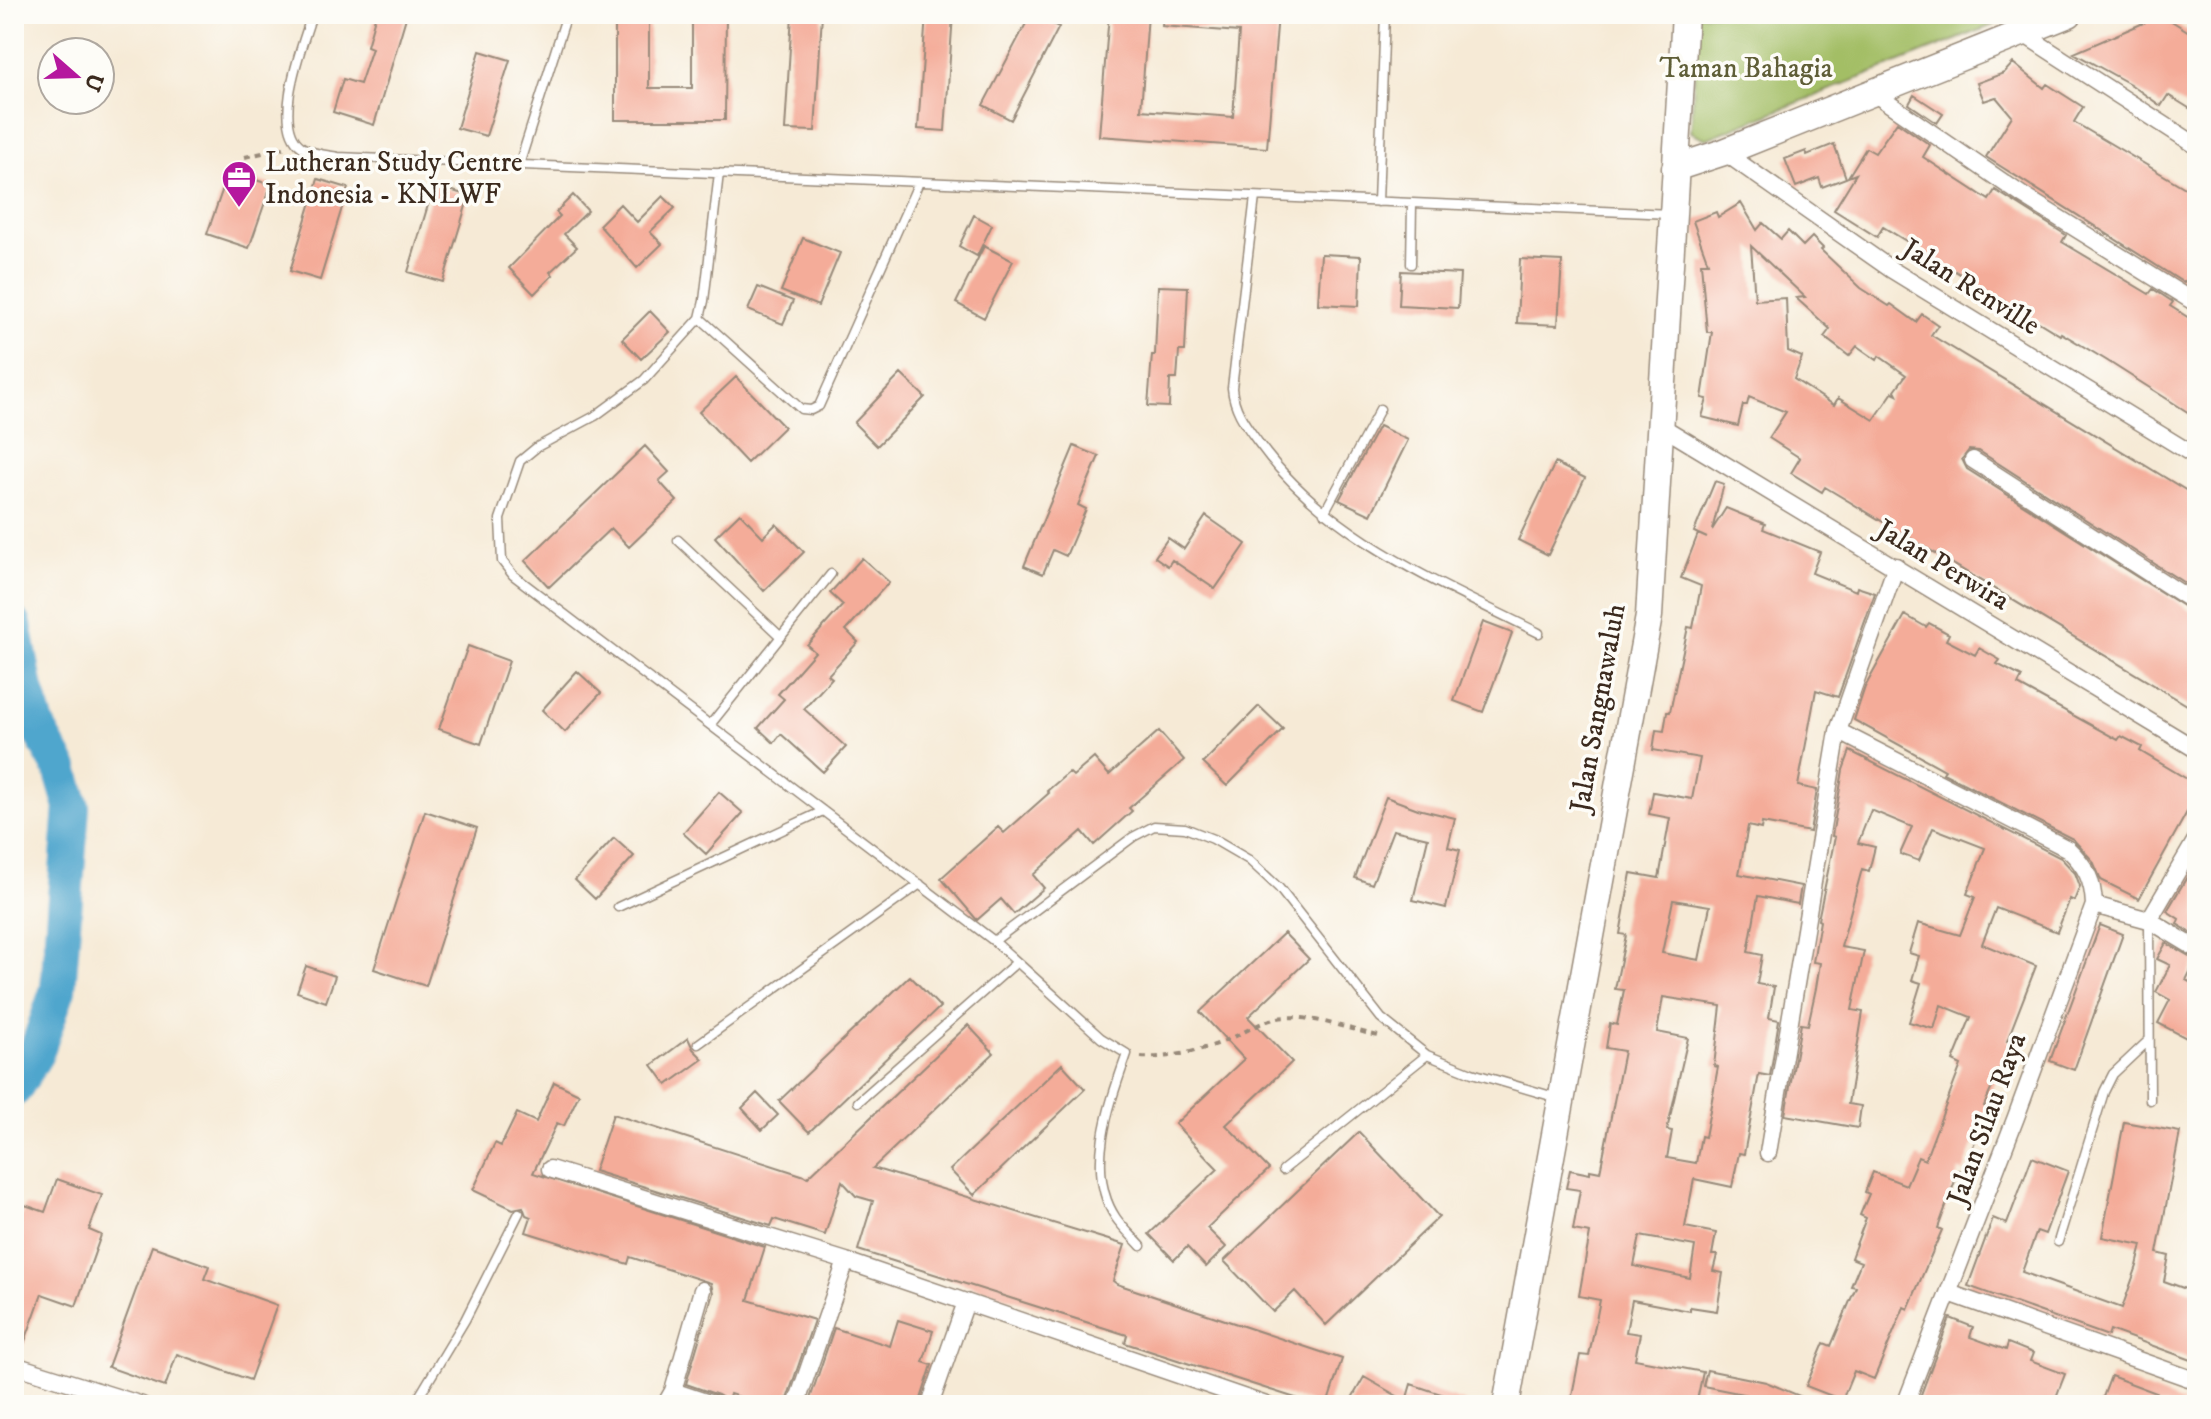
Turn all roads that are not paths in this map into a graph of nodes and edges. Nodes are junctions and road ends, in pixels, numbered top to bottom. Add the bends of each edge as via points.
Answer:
1 (312, 14) edge
2 (567, 14) edge
3 (1385, 14) edge
4 (1685, 14) edge
5 (2069, 14) edge
6 (2022, 33) junction
7 (1872, 92) junction
8 (2197, 146) edge
9 (1724, 152) junction
10 (519, 165) junction
11 (1675, 168) junction
12 (719, 173) junction
13 (919, 182) junction
14 (1255, 197) junction
15 (1378, 202) junction
16 (1412, 204) junction
17 (1672, 214) junction
18 (1411, 264) dead end
19 (2197, 304) edge
20 (700, 318) junction
21 (1380, 409) dead end
22 (1661, 426) junction
23 (2197, 457) edge
24 (1973, 460) dead end
25 (1324, 513) junction
26 (678, 540) dead end
27 (1896, 566) junction
28 (831, 574) dead end
29 (2197, 604) edge
30 (1539, 633) dead end
31 (781, 637) junction
32 (710, 725) junction
33 (1838, 731) junction
34 (2197, 750) edge
35 (823, 811) junction
36 (2197, 838) edge
37 (920, 884) junction
38 (2094, 905) junction
39 (618, 907) dead end
40 (2149, 920) junction
41 (994, 941) junction
42 (2197, 949) edge
43 (1017, 962) junction
44 (2148, 1041) junction
45 (698, 1044) dead end
46 (1427, 1055) junction
47 (1561, 1098) junction
48 (2150, 1100) dead end
49 (858, 1102) dead end
50 (1768, 1153) dead end
51 (550, 1169) dead end
52 (1283, 1170) dead end
53 (519, 1213) dead end
54 (2058, 1242) dead end
55 (1141, 1246) dead end
56 (846, 1261) junction
57 (702, 1290) dead end
58 (1949, 1293) junction
59 (966, 1302) junction
60 (14, 1365) edge
61 (2197, 1381) edge
62 (669, 1398) edge
63 (1236, 1400) edge
64 (142, 1405) edge
65 (414, 1405) edge
66 (715, 1405) edge
67 (796, 1405) edge
68 (930, 1405) edge
69 (1266, 1405) edge
70 (1506, 1405) edge
71 (1905, 1405) edge

1 - 10 lane via 287,114 298,145 338,157
2 - 10 lane
3 - 15 lane
4 - 11 main road, Jalan Sangnawaluh
5 - 6 main road
6 - 7 main road
6 - 8 street
7 - 9 main road
7 - 19 street via 2022,195
9 - 11 main road
9 - 23 street, Jalan Renville via 1892,270
10 - 12 lane
11 - 17 main road, Jalan Sangnawaluh
12 - 13 lane
12 - 20 lane
13 - 14 lane
13 - 20 lane via 819,406 801,409
14 - 15 lane
14 - 25 lane via 1233,398 1238,414 1271,460
15 - 16 lane
16 - 17 lane
16 - 18 lane
17 - 22 main road, Jalan Sangnawaluh
20 - 32 lane via 644,380 520,461 500,519 500,544 502,561 513,575
21 - 25 lane
22 - 27 street, Jalan Perwira
22 - 47 main road, Jalan Sangnawaluh via 1649,616
24 - 29 street
25 - 30 lane via 1389,558
26 - 31 lane
27 - 33 street
27 - 34 street, Jalan Perwira
28 - 31 lane
31 - 32 lane
32 - 35 lane
33 - 38 street via 2068,849 2088,871
33 - 50 street
35 - 37 lane
35 - 39 lane
36 - 40 street
37 - 41 lane
37 - 45 lane
38 - 40 street
38 - 58 street, Jalan Silau Raya
40 - 42 street
40 - 44 lane
41 - 43 lane
41 - 46 lane via 1133,837 1154,826 1185,828 1249,860 1279,888 1381,1018
43 - 49 lane
43 - 55 lane via 1101,1038 1127,1054 1106,1119 1102,1168 1116,1218
44 - 48 lane
44 - 54 lane via 2113,1074 2104,1092
46 - 47 lane
46 - 52 lane
47 - 70 main road, Jalan Sangnawaluh
51 - 56 street
53 - 65 lane
56 - 59 street
56 - 67 street
57 - 62 street
58 - 61 street
58 - 71 street, Jalan Silau Raya
59 - 63 street
59 - 68 street
60 - 64 street
62 - 66 street
63 - 69 street

